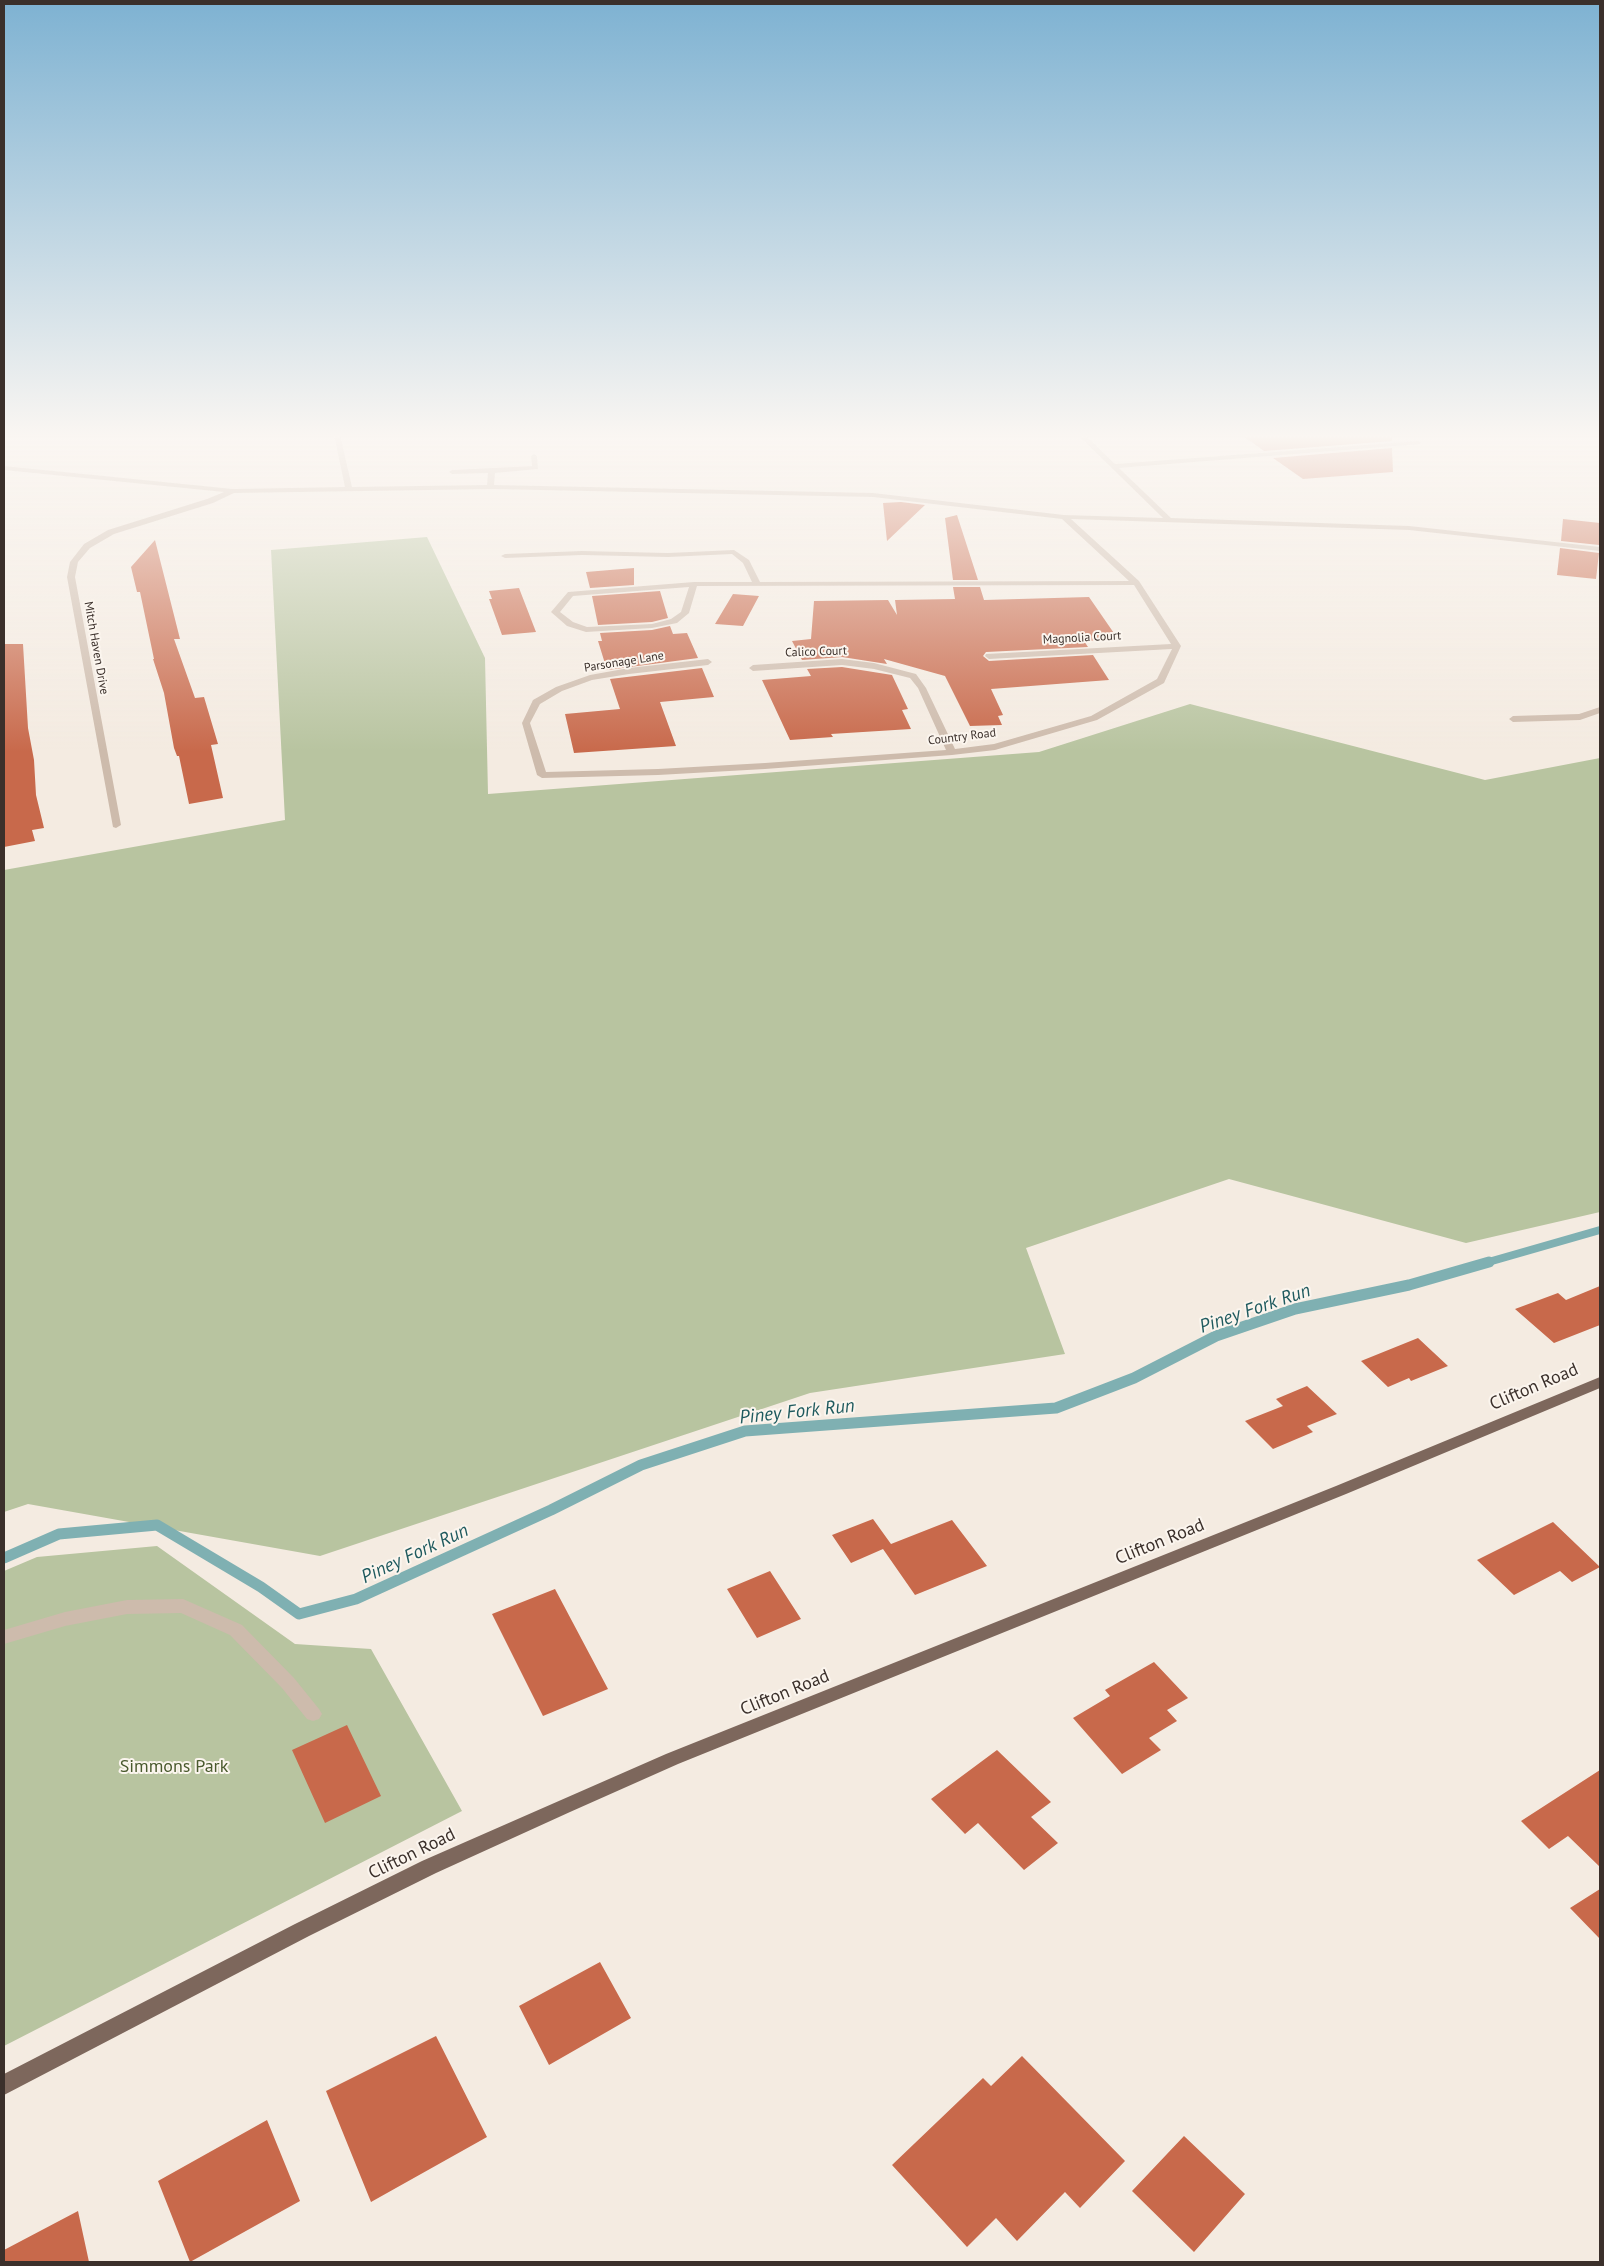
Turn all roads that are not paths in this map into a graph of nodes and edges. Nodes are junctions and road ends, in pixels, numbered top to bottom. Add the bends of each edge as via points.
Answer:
1 (96, 541) edge
2 (1091, 541) edge
3 (1520, 541) edge
4 (1600, 550) edge
5 (505, 556) dead end
6 (1136, 583) junction
7 (694, 584) junction
8 (757, 584) junction
9 (1177, 646) junction
10 (989, 656) dead end
11 (708, 662) dead end
12 (753, 668) dead end
13 (1600, 710) edge
14 (1513, 719) dead end
15 (952, 752) junction
16 (542, 775) joint
17 (116, 825) dead end
18 (1600, 1382) edge
19 (4, 1637) edge
20 (314, 1714) dead end
21 (4, 2085) edge

1 - 17 street, Mitch Haven Drive via 74,562 70,577
2 - 6 street
3 - 4 street
5 - 8 street via 734,552 746,562
6 - 8 street
6 - 9 street
7 - 7 street via 570,594 555,612 570,624 586,630 674,621 685,612
7 - 8 street
9 - 10 street, Magnolia Court
9 - 15 street, Country Road via 1161,681 1094,718 995,747
11 - 16 street, Parsonage Lane via 590,678 559,689 536,702 526,723
12 - 15 street, Calico Court via 842,662 913,676 922,688
13 - 14 street via 1580,717
15 - 16 street, Country Road via 755,767
18 - 21 main road, Clifton Road via 1341,1490 672,1759 564,1806 328,1917
19 - 20 street via 66,1619 128,1607 183,1606 236,1630

